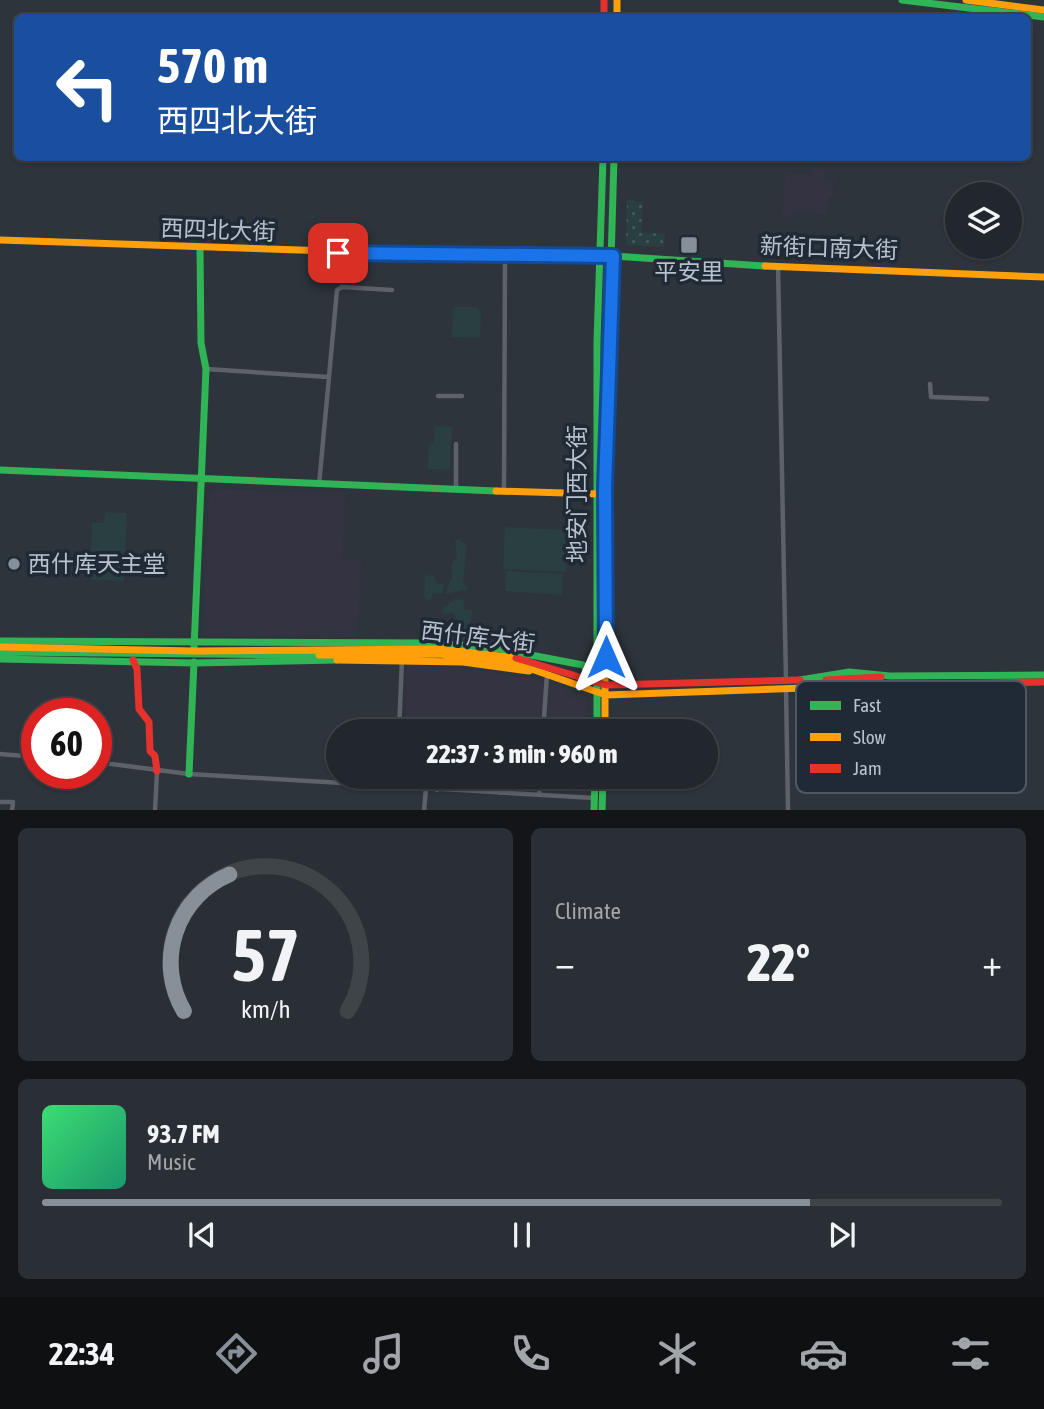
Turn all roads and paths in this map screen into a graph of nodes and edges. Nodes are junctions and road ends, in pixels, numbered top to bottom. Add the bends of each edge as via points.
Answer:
1 (901, 0) edge
2 (966, 0) edge
3 (959, 3) edge
4 (1044, 10) edge
5 (1026, 14) edge
6 (603, 161) edge
7 (614, 161) edge
8 (0, 240) edge
9 (200, 248) junction
10 (505, 256) junction
11 (602, 256) junction
12 (613, 256) junction
13 (778, 264) junction
14 (1044, 277) edge
15 (392, 290) dead end
16 (206, 369) junction
17 (328, 377) junction
18 (930, 384) dead end
19 (462, 396) dead end
20 (438, 397) dead end
21 (987, 399) dead end
22 (456, 444) dead end
23 (0, 470) edge
24 (200, 481) junction
25 (319, 485) junction
26 (605, 488) junction
27 (456, 490) junction
28 (505, 492) junction
29 (596, 496) junction
30 (0, 641) edge
31 (0, 650) edge
32 (194, 653) junction
33 (133, 658) junction
34 (0, 659) edge
35 (402, 659) junction
36 (547, 673) junction
37 (1044, 675) edge
38 (1007, 679) junction
39 (820, 681) edge
40 (910, 681) edge
41 (595, 682) junction
42 (1044, 682) edge
43 (786, 684) junction
44 (796, 684) edge
45 (606, 685) junction
46 (766, 685) junction
47 (594, 693) junction
48 (606, 695) junction
49 (400, 719) edge
50 (544, 719) edge
51 (596, 719) edge
52 (605, 719) edge
53 (0, 754) edge
54 (21, 756) edge
55 (112, 763) edge
56 (157, 771) junction
57 (189, 774) junction
58 (326, 782) edge
59 (426, 789) edge
60 (432, 789) edge
61 (499, 789) edge
62 (539, 789) edge
63 (594, 789) edge
64 (603, 789) edge
65 (437, 790) joint
66 (499, 793) junction
67 (539, 795) junction
68 (594, 799) junction
69 (0, 802) edge
70 (12, 810) edge
71 (156, 810) edge
72 (424, 810) edge
73 (594, 810) edge
74 (602, 810) edge
75 (788, 810) edge

1 - 3 main road
2 - 4 main road
3 - 5 main road
6 - 11 main road, 地安门西大街
7 - 12 main road, 地安门西大街
8 - 9 main road, 西四北大街
9 - 10 main road, 西四北大街
9 - 16 main road via 201,343
10 - 11 main road, 西四北大街
10 - 28 street
11 - 12 main road, 新街口南大街
11 - 29 main road, 地安门西大街
12 - 13 main road, 新街口南大街
12 - 26 main road, 地安门西大街
13 - 14 main road, 新街口南大街
13 - 43 street
15 - 17 street via 342,286 337,290
16 - 17 street
16 - 24 main road
17 - 25 street
18 - 21 street via 931,397
19 - 20 street
22 - 27 street
23 - 24 main road
24 - 25 main road
24 - 32 main road
25 - 27 main road
26 - 29 main road
26 - 45 main road, 地安门西大街
27 - 28 main road
28 - 29 main road
29 - 41 main road, 地安门西大街
30 - 32 main road, 西什库大街
31 - 32 main road, 西什库大街
31 - 33 main road, 西什库大街
32 - 33 main road, 西什库大街
32 - 35 main road, 西什库大街
32 - 36 main road, 西什库大街 via 440,654 517,664
32 - 41 main road, 西什库大街 via 440,649 517,658
32 - 41 main road, 西什库大街 via 398,642 465,645 583,665
32 - 57 main road
33 - 34 main road, 西什库大街
33 - 56 main road via 139,709 149,722 150,751
35 - 36 main road, 西什库大街
35 - 49 street
36 - 47 main road, 西什库大街
36 - 50 street
37 - 38 main road
38 - 39 main road via 849,672
38 - 40 main road
38 - 42 main road
41 - 45 main road
41 - 47 main road, 地安门西大街
43 - 44 main road
43 - 46 main road
43 - 75 street
45 - 46 main road
45 - 48 main road, 地安门西大街
46 - 48 main road, 西什库大街
47 - 48 main road, 西什库大街
47 - 51 main road, 地安门西大街
48 - 52 main road, 地安门西大街
53 - 54 street
55 - 56 street
56 - 57 street
56 - 71 street
57 - 58 street
59 - 72 street
60 - 65 street
61 - 66 street
62 - 67 street
63 - 68 main road
64 - 74 main road
65 - 66 street
66 - 67 street
67 - 68 street
68 - 73 main road
69 - 70 street via 12,802

